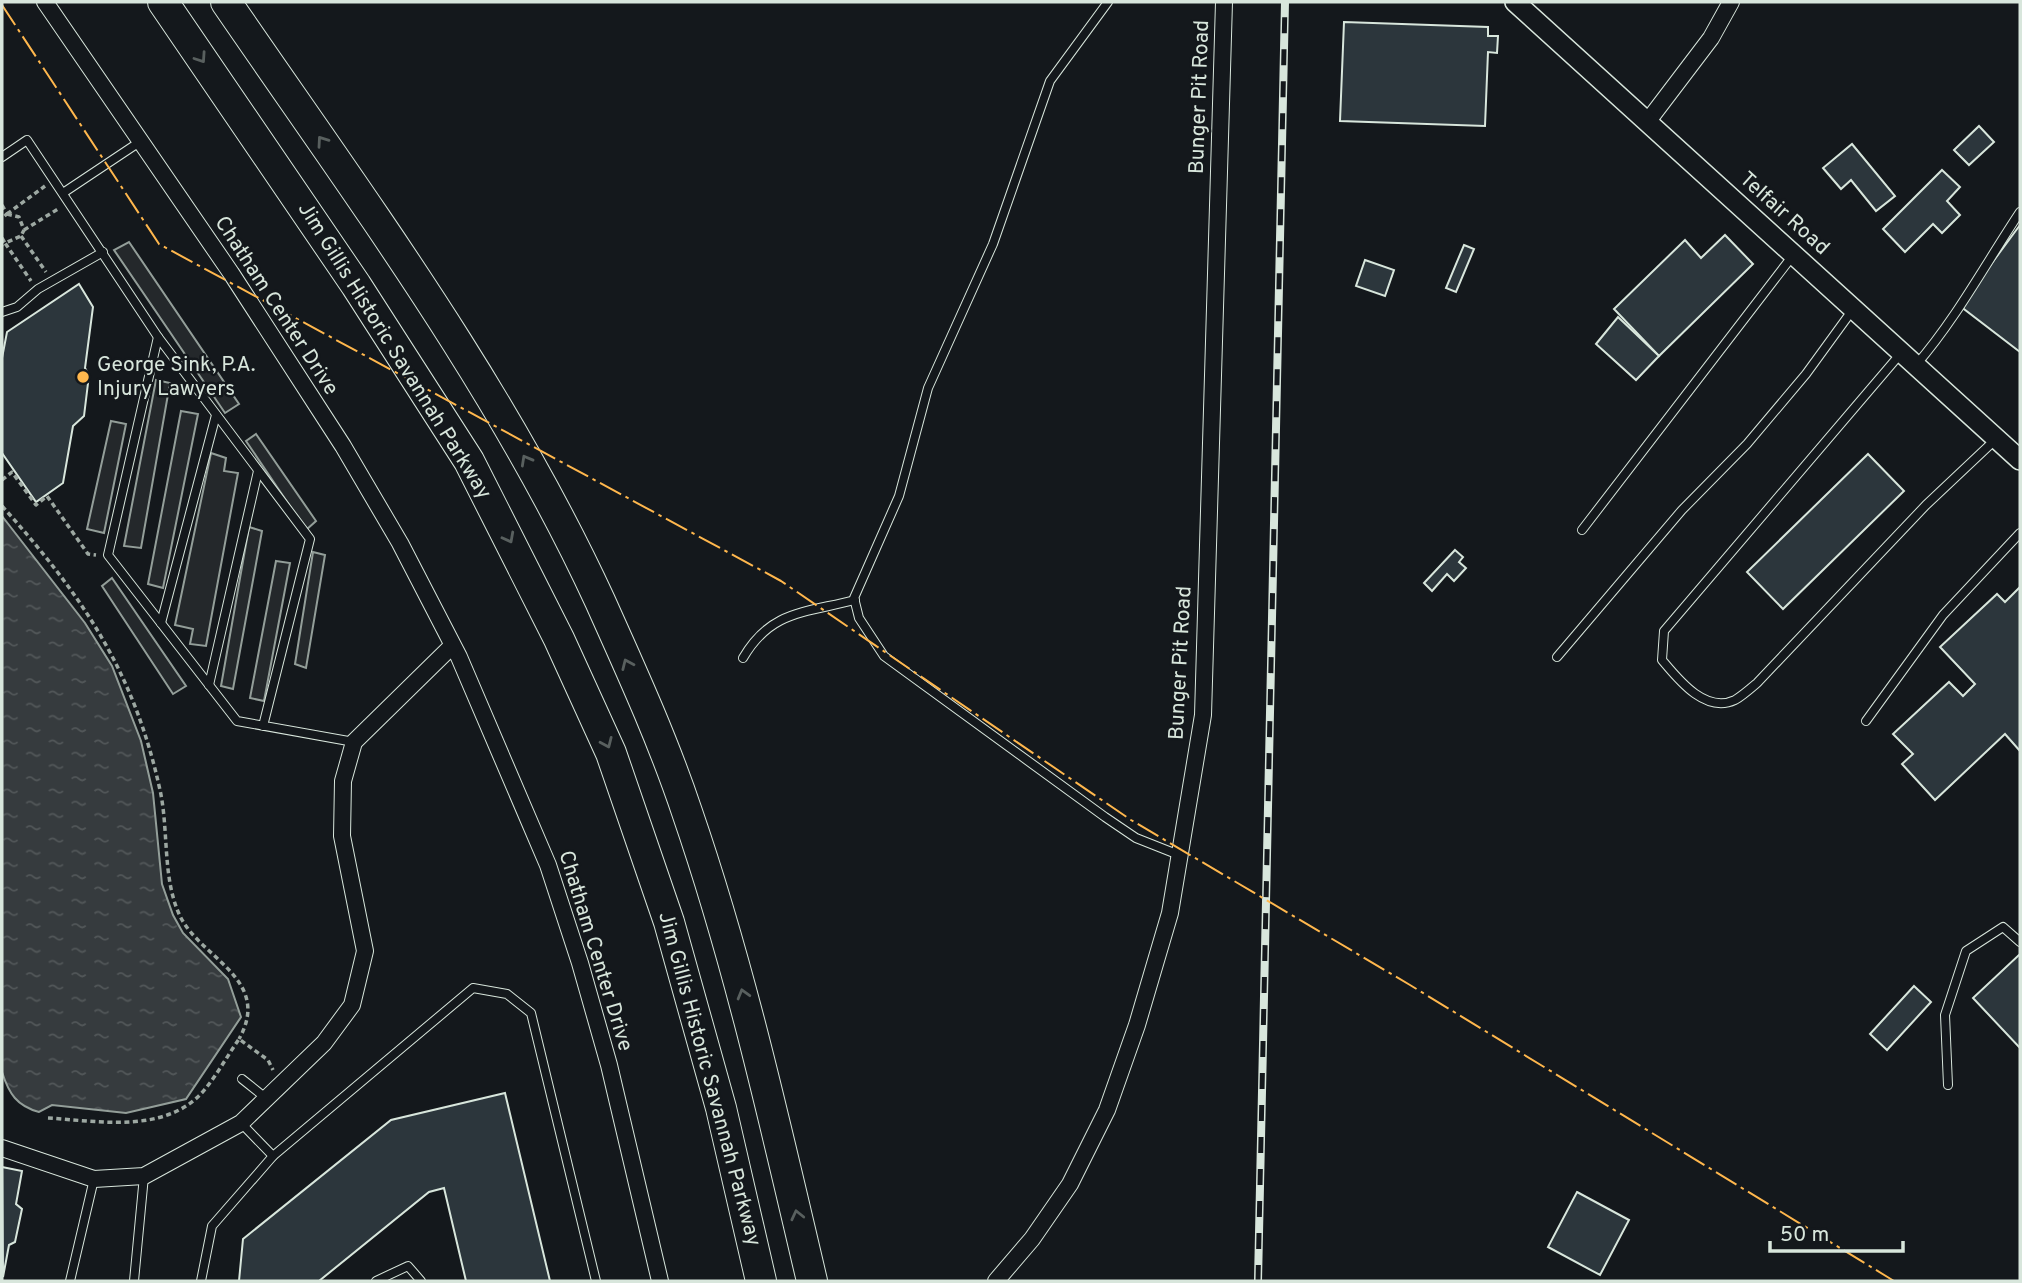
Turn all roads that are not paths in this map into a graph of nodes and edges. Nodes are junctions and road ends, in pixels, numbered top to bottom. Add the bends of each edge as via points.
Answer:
1 (45, 2) edge
2 (163, 2) edge
3 (226, 2) edge
4 (1108, 2) edge
5 (1224, 2) edge
6 (1515, 2) edge
7 (1731, 2) edge
8 (1648, 121) junction
9 (141, 141) junction
10 (2, 157) edge
11 (62, 194) junction
12 (2020, 212) edge
13 (103, 252) junction
14 (1794, 254) junction
15 (1854, 308) junction
16 (2, 312) edge
17 (158, 337) junction
18 (1909, 359) junction
19 (216, 415) junction
20 (1996, 438) junction
21 (2020, 460) edge
22 (258, 471) junction
23 (1582, 530) dead end
24 (2020, 533) edge
25 (855, 600) junction
26 (161, 623) junction
27 (452, 646) junction
28 (1557, 657) dead end
29 (743, 658) dead end
30 (209, 685) junction
31 (1866, 721) dead end
32 (263, 726) junction
33 (354, 742) junction
34 (1181, 855) junction
35 (2020, 942) edge
36 (242, 1079) dead end
37 (1948, 1085) dead end
38 (261, 1094) junction
39 (241, 1123) junction
40 (2, 1148) edge
41 (273, 1156) junction
42 (144, 1176) junction
43 (94, 1179) junction
44 (70, 1281) edge
45 (134, 1281) edge
46 (201, 1281) edge
47 (376, 1281) edge
48 (421, 1281) edge
49 (596, 1281) edge
50 (660, 1281) edge
51 (761, 1281) edge
52 (813, 1281) edge
53 (996, 1281) edge

1 - 9 street, Chatham Center Drive
2 -> 51 highway, Jim Gillis Historic Savannah Parkway via 356,285 469,461 559,639 611,752 669,922 718,1095
52 -> 3 highway via 750,1016 717,902 686,809 598,598 492,396
4 - 25 lane via 1050,81 992,244 928,388 899,496
5 - 34 street, Bunger Pit Road via 1203,715
6 - 8 street, Telfair Road
7 - 8 street via 1712,38
8 - 14 street, Telfair Road
9 - 11 lane
9 - 27 street, Chatham Center Drive via 343,446 400,543
10 - 11 lane via 27,140
11 - 13 lane
12 - 18 lane via 1941,336
13 - 16 lane
13 - 17 lane
14 - 15 street, Telfair Road
14 - 23 lane
15 - 18 street, Telfair Road
15 - 28 lane via 1798,384 1682,510
17 - 19 lane
17 - 26 lane via 108,555
18 - 20 street, Telfair Road
18 - 20 lane via 1664,631 1662,660 1687,690 1712,700 1733,701 1757,683
19 - 22 lane
19 - 26 lane
20 - 21 street, Telfair Road
22 - 30 lane
22 - 32 lane via 310,539
24 - 31 lane via 1943,615
25 - 29 lane via 775,620 755,638
25 - 34 lane via 859,618 884,656 1125,831
26 - 30 lane
27 - 33 street
27 - 50 street, Chatham Center Drive via 552,877 609,1065
30 - 32 lane via 237,721
32 - 33 lane
33 - 38 street via 343,781 342,836 365,951 352,1005 324,1043
34 - 53 street, Bunger Pit Road via 1167,924 1107,1110 1070,1184
35 - 37 lane via 2003,927 1966,951 1945,1015
36 - 38 lane
38 - 39 street
39 - 41 lane
39 - 42 street
40 - 43 street
41 - 46 lane via 212,1226
41 - 49 lane via 473,988 507,994 531,1013
42 - 43 street
42 - 45 lane
43 - 44 lane
47 - 48 lane via 408,1266

